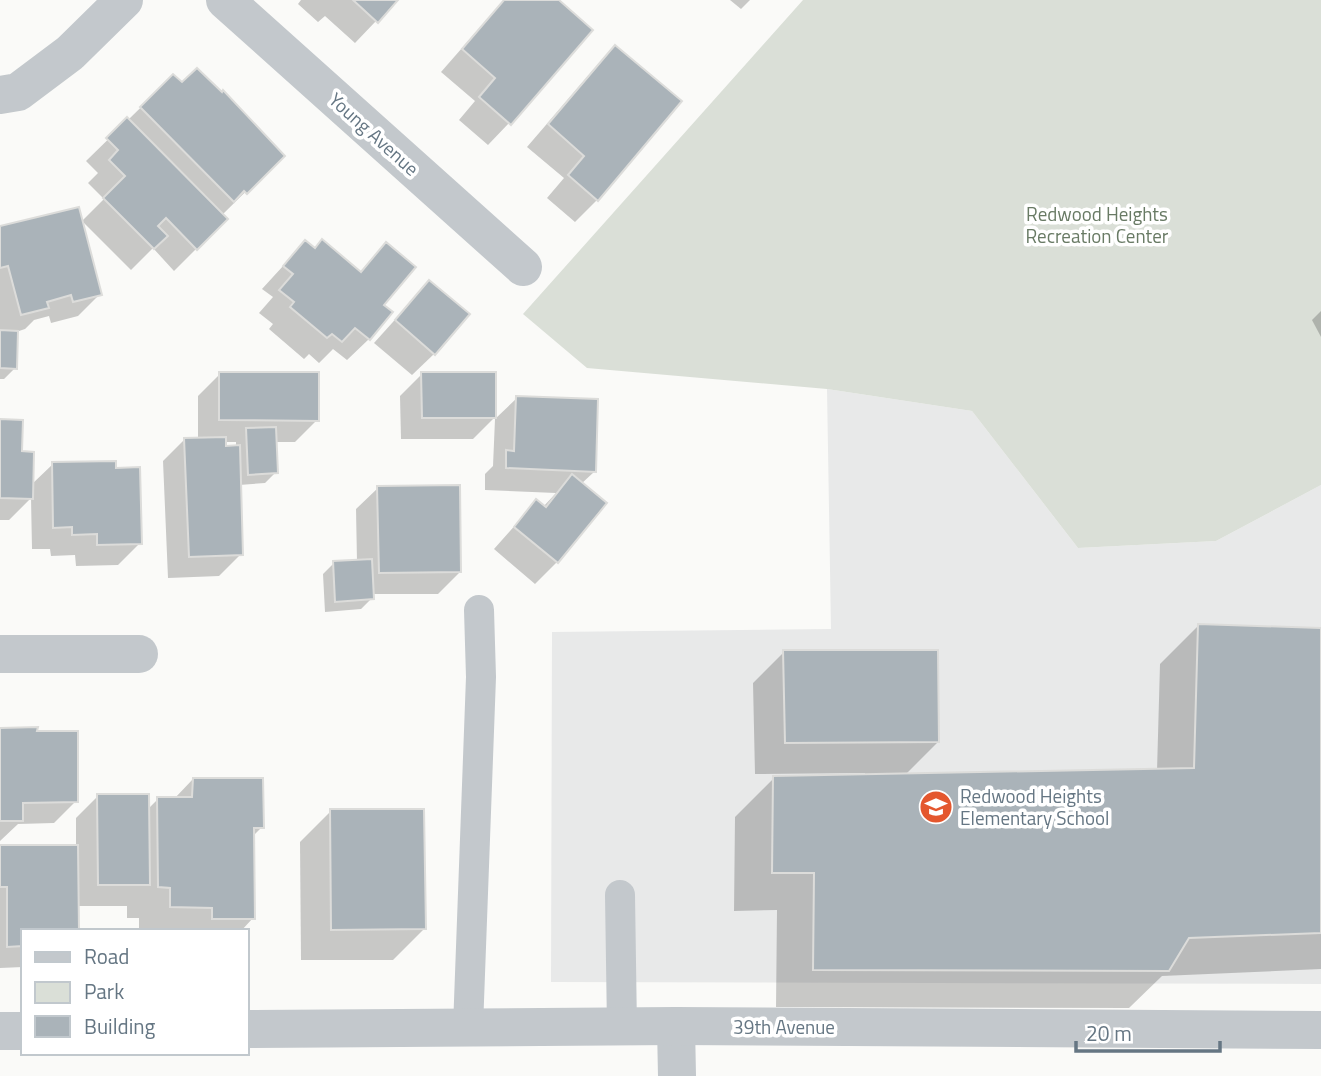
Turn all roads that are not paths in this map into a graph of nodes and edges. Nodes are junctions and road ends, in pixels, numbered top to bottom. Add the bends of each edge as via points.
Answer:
1 (124, 0) edge
2 (225, 0) edge
3 (0, 95) edge
4 (523, 267) dead end
5 (480, 610) dead end
6 (0, 654) edge
7 (139, 654) dead end
8 (620, 895) dead end
9 (676, 1026) junction
10 (468, 1028) junction
11 (622, 1028) junction
12 (248, 1030) edge
13 (1321, 1030) edge
14 (0, 1031) edge
15 (21, 1031) edge
16 (677, 1076) edge

1 - 3 street via 71,53 18,92
2 - 4 street, Young Avenue
5 - 10 lane
6 - 7 street
8 - 11 lane
9 - 11 street, 39th Avenue
9 - 13 street, 39th Avenue
9 - 16 street
10 - 11 street, 39th Avenue
10 - 12 street, 39th Avenue
14 - 15 street

